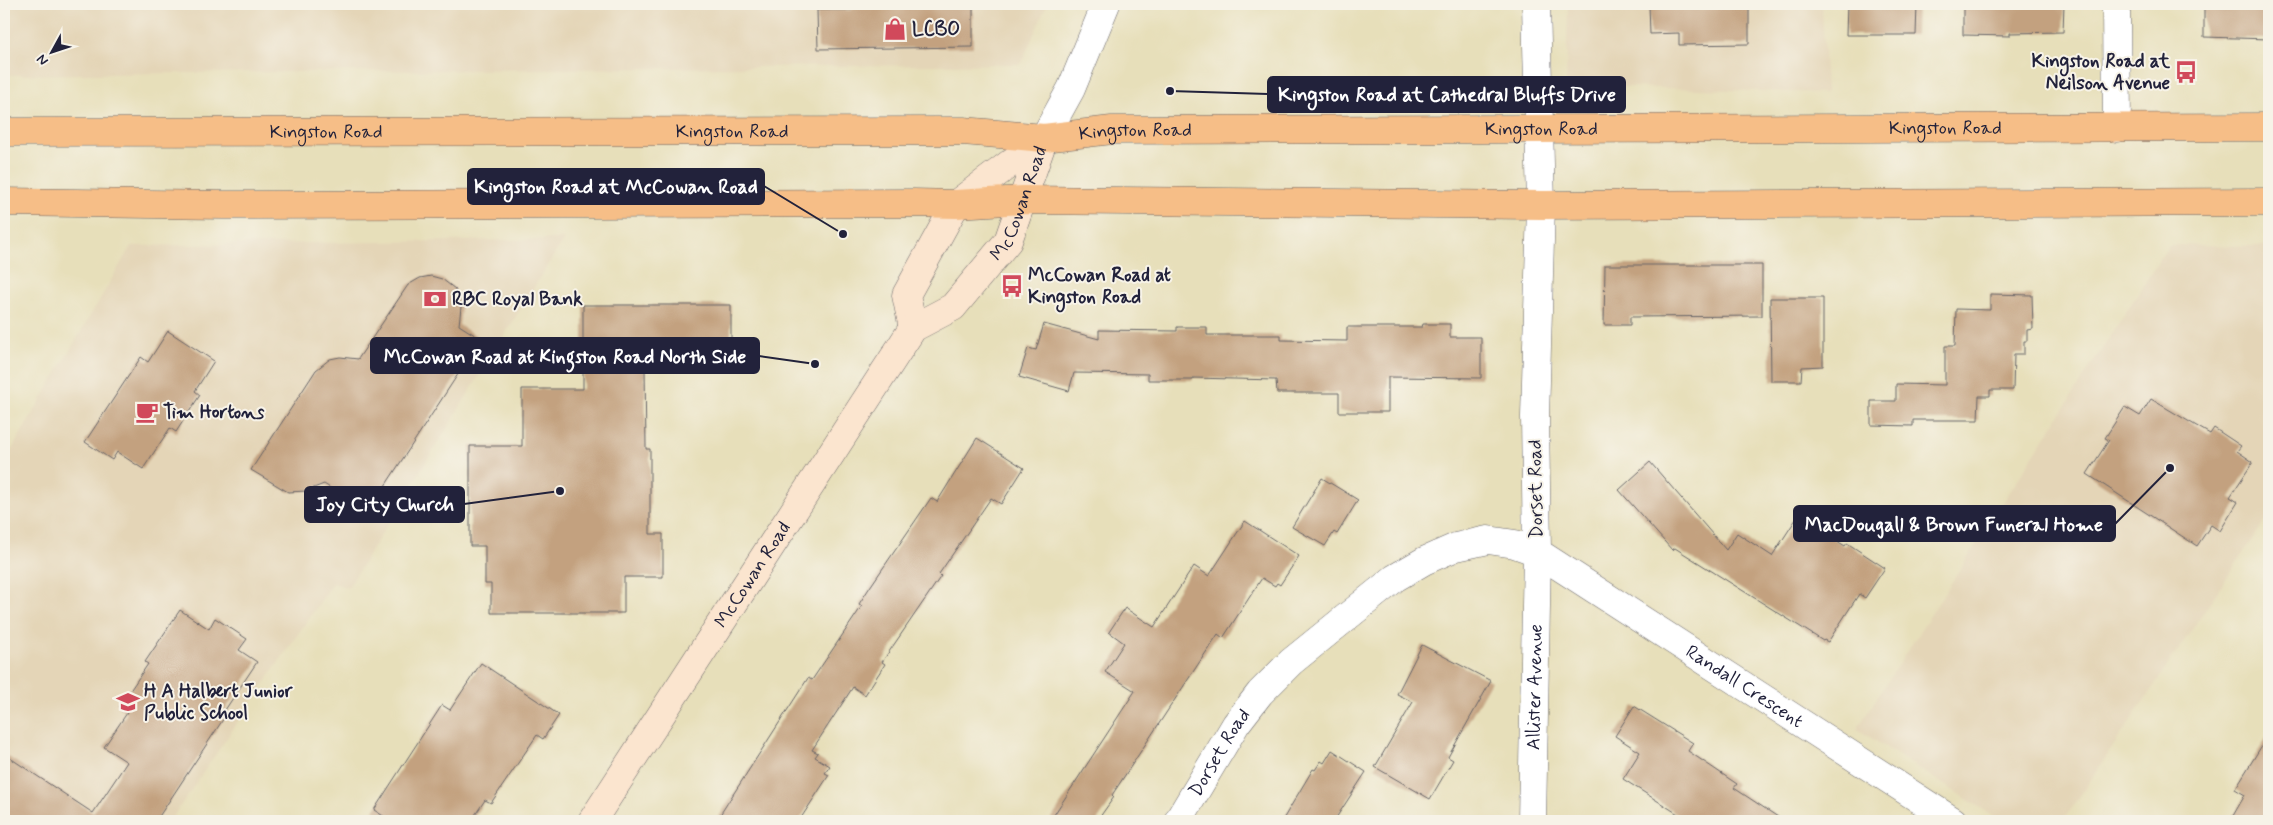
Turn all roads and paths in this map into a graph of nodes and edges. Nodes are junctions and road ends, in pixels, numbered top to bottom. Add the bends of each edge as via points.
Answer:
1 (1106, 4) edge
2 (1536, 4) edge
3 (2116, 4) edge
4 (2269, 127) edge
5 (2117, 128) junction
6 (1538, 129) junction
7 (4, 132) edge
8 (1044, 138) junction
9 (1023, 200) junction
10 (4, 202) edge
11 (2269, 202) edge
12 (956, 204) junction
13 (1541, 205) junction
14 (913, 328) junction
15 (1537, 552) junction
16 (592, 821) edge
17 (1178, 821) edge
18 (1532, 821) edge
19 (1953, 821) edge

1 - 8 street via 1071,89
2 - 6 street, Dorset Road
3 - 5 street
4 - 5 main road, Kingston Road
5 - 6 main road, Kingston Road
6 - 8 main road, Kingston Road via 1112,130
6 - 13 street, Dorset Road
7 - 8 main road, Kingston Road via 944,131
8 - 9 street, McCowan Road
8 - 12 street, McCowan Road
9 - 12 main road
9 - 13 main road
9 - 14 street, McCowan Road via 1008,240 953,307
10 - 12 main road via 213,205
11 - 13 main road
12 - 14 street, McCowan Road via 906,295
13 - 15 street, Dorset Road via 1535,417
14 - 16 street, McCowan Road
15 - 17 street, Dorset Road via 1515,544 1488,540 1456,547 1395,578 1291,662 1260,693 1236,724
15 - 18 street, Allister Avenue
15 - 19 street, Randall Crescent

